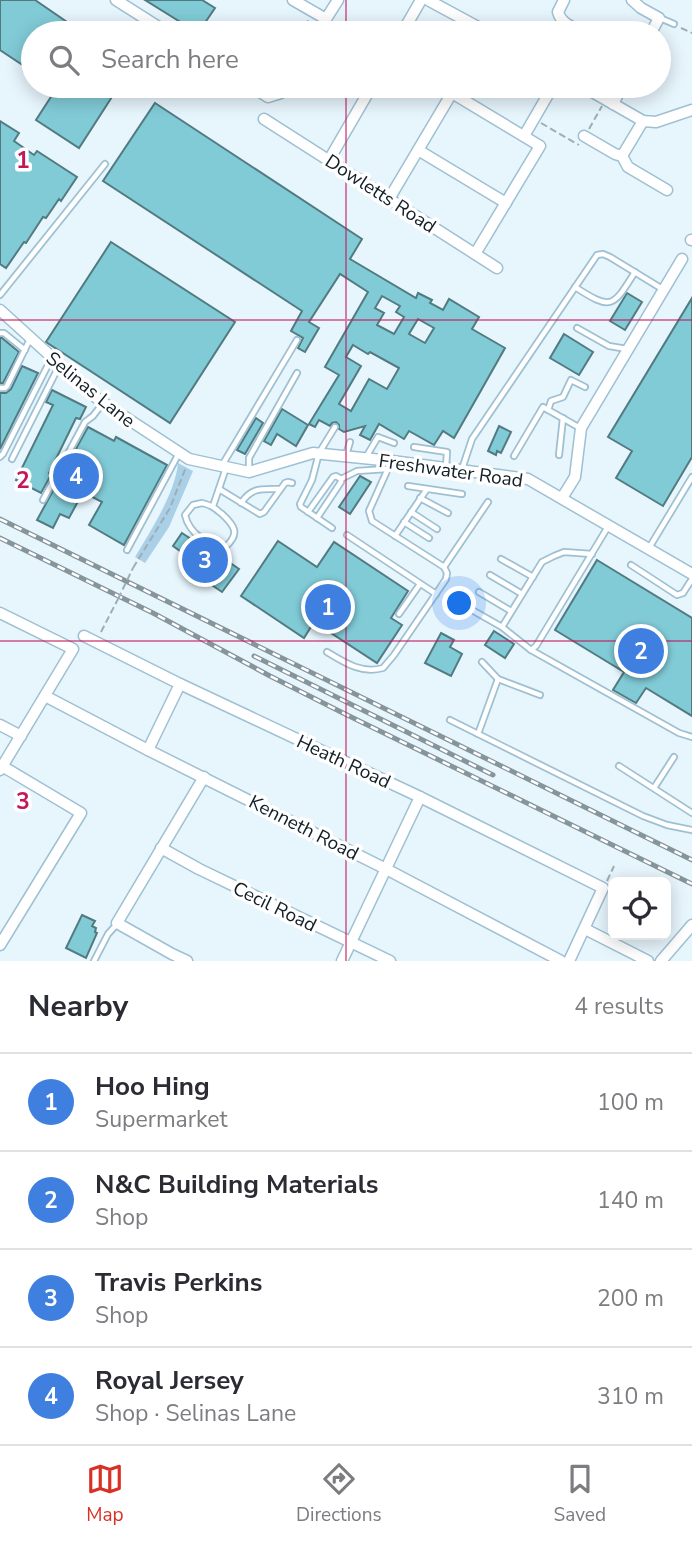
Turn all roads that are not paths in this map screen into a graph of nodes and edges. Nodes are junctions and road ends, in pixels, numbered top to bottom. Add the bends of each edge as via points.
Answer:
1 (116, 0) edge
2 (293, 0) edge
3 (338, 0) edge
4 (421, 0) edge
5 (428, 0) edge
6 (564, 0) edge
7 (632, 0) edge
8 (323, 18) junction
9 (659, 18) junction
10 (149, 21) edge
11 (322, 21) edge
12 (409, 21) edge
13 (466, 21) edge
14 (563, 21) edge
15 (657, 21) edge
16 (666, 21) edge
17 (671, 23) edge
18 (674, 24) road end
19 (365, 98) edge
20 (449, 98) edge
21 (467, 98) edge
22 (546, 98) edge
23 (603, 98) edge
24 (613, 98) edge
25 (610, 102) junction
26 (692, 110) edge
27 (264, 119) dead end
28 (643, 121) junction
29 (524, 136) junction
30 (584, 136) road end
31 (418, 150) junction
32 (622, 156) junction
33 (329, 160) junction
34 (105, 164) dead end
35 (667, 190) dead end
36 (389, 199) junction
37 (506, 203) junction
38 (475, 254) junction
39 (682, 259) dead end
40 (497, 268) dead end
41 (635, 272) junction
42 (575, 287) junction
43 (664, 290) junction
44 (0, 295) edge
45 (0, 310) edge
46 (577, 328) dead end
47 (0, 333) edge
48 (31, 339) junction
49 (297, 340) dead end
50 (628, 349) junction
51 (25, 350) junction
52 (56, 362) junction
53 (297, 373) dead end
54 (585, 387) dead end
55 (0, 388) edge
56 (104, 403) junction
57 (548, 410) junction
58 (563, 418) junction
59 (335, 427) dead end
60 (581, 428) junction
61 (350, 442) dead end
62 (394, 443) dead end
63 (414, 447) dead end
64 (319, 453) junction
65 (559, 455) dead end
66 (345, 456) junction
67 (514, 456) dead end
68 (0, 457) edge
69 (184, 457) junction
70 (365, 458) junction
71 (12, 459) dead end
72 (390, 465) junction
73 (223, 467) junction
74 (446, 468) junction
75 (462, 470) junction
76 (249, 472) junction
77 (692, 477) edge
78 (341, 480) junction
79 (292, 483) dead end
80 (408, 486) dead end
81 (219, 489) junction
82 (279, 489) junction
83 (426, 489) junction
84 (462, 494) dead end
85 (420, 498) junction
86 (562, 498) junction
87 (43, 500) dead end
88 (488, 502) dead end
89 (241, 503) junction
90 (213, 506) junction
91 (307, 512) junction
92 (411, 512) junction
93 (448, 513) dead end
94 (317, 518) junction
95 (404, 522) junction
96 (609, 525) junction
97 (332, 528) dead end
98 (437, 529) dead end
99 (347, 535) dead end
100 (394, 536) junction
101 (429, 538) dead end
102 (649, 548) junction
103 (127, 550) dead end
104 (592, 554) junction
105 (501, 559) dead end
106 (631, 565) dead end
107 (444, 567) junction
108 (490, 575) dead end
109 (533, 577) junction
110 (692, 577) edge
111 (420, 584) junction
112 (479, 592) dead end
113 (436, 594) junction
114 (522, 594) junction
115 (472, 610) dead end
116 (511, 611) junction
117 (0, 613) edge
118 (399, 614) dead end
119 (502, 627) junction
120 (84, 636) dead end
121 (531, 650) junction
122 (327, 652) dead end
123 (482, 662) dead end
124 (498, 679) junction
125 (180, 684) junction
126 (540, 695) dead end
127 (45, 696) junction
128 (450, 720) dead end
129 (0, 725) edge
130 (478, 734) junction
131 (21, 736) junction
132 (692, 737) edge
133 (148, 750) junction
134 (674, 757) dead end
135 (619, 766) dead end
136 (1, 768) edge
137 (204, 777) junction
138 (654, 788) junction
139 (419, 797) junction
140 (692, 813) edge
141 (692, 830) edge
142 (161, 848) junction
143 (386, 869) junction
144 (117, 923) junction
145 (692, 925) edge
146 (585, 929) junction
147 (350, 943) junction
148 (0, 945) edge
149 (171, 958) edge
150 (94, 961) edge
151 (187, 961) edge
152 (342, 961) edge
153 (390, 961) edge
154 (561, 961) edge
155 (569, 961) edge
156 (648, 961) edge
157 (662, 961) edge

1 - 10 street
2 - 8 street
3 - 8 street
4 - 12 street
5 - 13 street
6 - 14 street via 558,12
7 - 9 street
8 - 11 street
9 - 15 street
9 - 16 lane
17 - 18 lane
19 - 33 street
20 - 31 street
21 - 29 street
22 - 29 street
23 - 25 street
24 - 25 street
25 - 28 street
26 - 28 street via 656,122
27 - 33 street, Dowletts Road
28 - 32 street
29 - 37 street via 540,146
30 - 32 street
31 - 36 street
31 - 37 street
32 - 35 street via 628,167
33 - 36 street, Dowletts Road
34 - 44 lane
36 - 38 street, Dowletts Road
37 - 38 street
38 - 40 street, Dowletts Road
39 - 43 street
41 - 42 lane via 618,298 608,303
41 - 42 lane via 601,254
41 - 43 lane
42 - 75 lane via 472,439
43 - 50 street
45 - 48 street, Selinas Lane
46 - 50 lane via 609,346
47 - 51 lane
48 - 51 lane
48 - 52 street, Selinas Lane
49 - 73 lane
50 - 60 street
51 - 55 lane via 7,386
52 - 56 street, Selinas Lane
52 - 68 lane
52 - 71 lane
53 - 76 lane via 249,458
54 - 57 lane via 571,380 563,397 551,401
56 - 69 street, Selinas Lane
56 - 87 lane via 85,422
57 - 58 lane
57 - 67 lane via 543,407
58 - 60 lane
58 - 65 lane
59 - 64 lane
60 - 86 street via 575,477
61 - 66 lane
62 - 70 lane via 378,437
63 - 74 lane via 447,452
64 - 66 street, Freshwater Road
64 - 76 street, Freshwater Road
64 - 91 lane via 300,504
66 - 70 street, Freshwater Road
69 - 73 street, Freshwater Road
69 - 103 lane
70 - 72 street, Freshwater Road
72 - 74 street, Freshwater Road
72 - 78 lane via 357,471
72 - 100 lane via 369,511 372,521
73 - 76 street, Freshwater Road
73 - 81 lane
74 - 75 street, Freshwater Road
75 - 86 street, Freshwater Road via 528,479
77 - 102 lane
78 - 91 lane via 333,477
78 - 94 lane
79 - 82 lane
80 - 83 lane
81 - 89 lane
81 - 90 lane
82 - 89 lane via 254,491
82 - 89 lane via 262,514
83 - 84 lane
83 - 85 lane
85 - 92 lane
85 - 93 lane
86 - 96 street, Freshwater Road
88 - 107 lane
90 - 90 lane via 232,523 235,532 225,547 215,546 187,524 185,515 193,505
91 - 94 lane
92 - 95 lane
92 - 98 lane
94 - 97 lane
95 - 100 lane
95 - 101 lane
96 - 102 street, Freshwater Road
96 - 104 lane
99 - 111 lane
100 - 107 lane
102 - 110 street, Freshwater Road
104 - 109 lane via 564,552 542,562
104 - 121 lane
105 - 109 lane
106 - 110 lane via 677,594 683,593
107 - 113 lane via 446,579
108 - 114 lane
109 - 114 lane
111 - 113 lane
111 - 118 lane
112 - 116 lane
113 - 122 lane via 383,668 356,668
114 - 116 lane
115 - 119 lane
116 - 119 lane
117 - 127 street via 74,649
119 - 121 lane
120 - 125 street, Heath Road
121 - 132 lane
123 - 124 lane
124 - 126 lane
124 - 130 lane
125 - 133 street
125 - 139 street, Heath Road
127 - 131 street
127 - 133 street, Kenneth Road
128 - 130 lane
129 - 131 street
130 - 141 lane via 643,816
131 - 136 street
133 - 137 street, Kenneth Road
134 - 138 lane
135 - 138 lane
136 - 148 street via 81,813
137 - 142 street
137 - 143 street, Kenneth Road
138 - 140 lane
139 - 143 street
139 - 146 street, Heath Road via 603,888
142 - 144 street
142 - 147 street, Cecil Road
143 - 147 street
143 - 154 street, Kenneth Road
144 - 149 street
144 - 150 lane
145 - 157 street
146 - 155 street
146 - 156 street
147 - 152 street
147 - 153 street, Cecil Road
149 - 151 street

